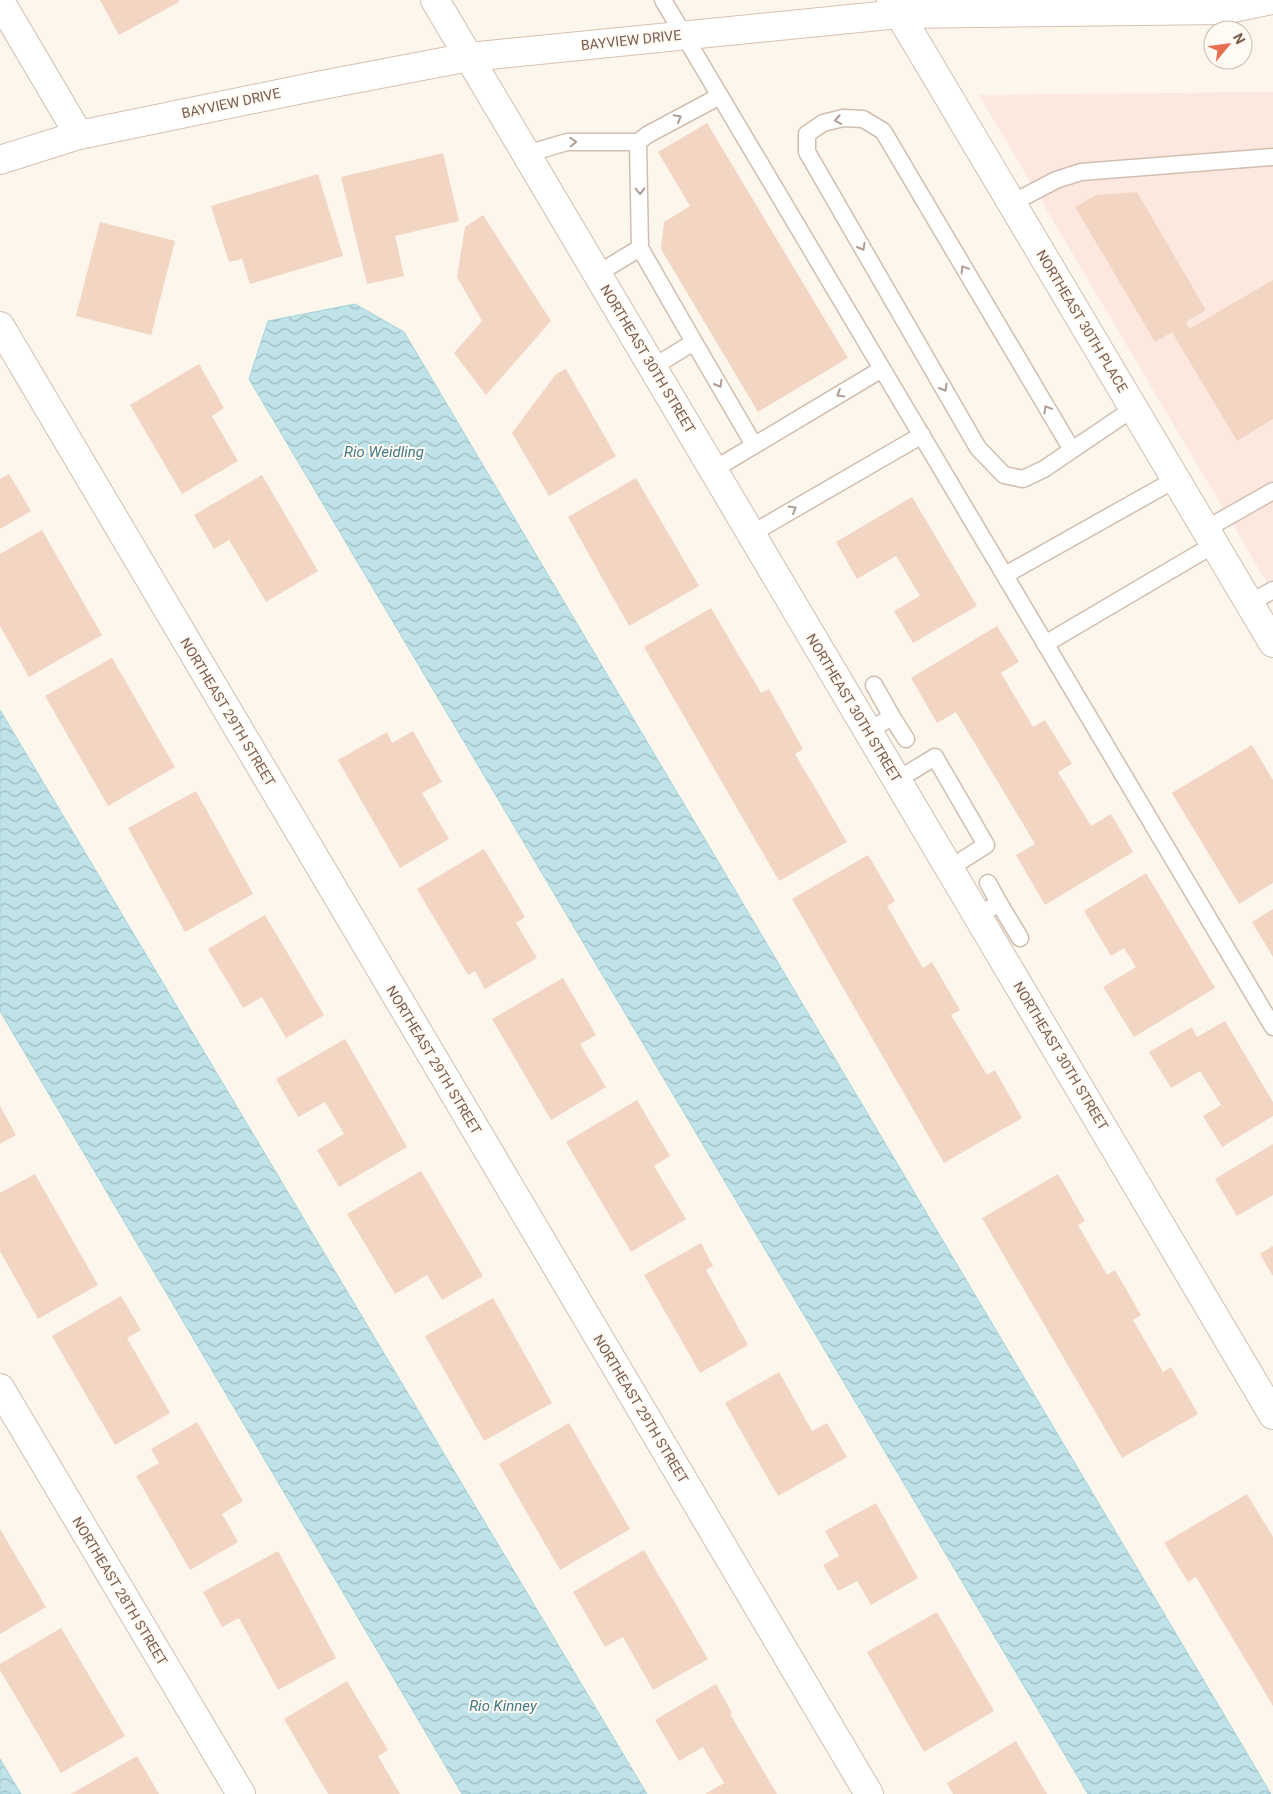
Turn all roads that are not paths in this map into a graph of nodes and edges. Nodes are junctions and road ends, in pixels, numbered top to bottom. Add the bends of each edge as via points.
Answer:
1 (435, 0) edge
2 (663, 0) edge
3 (1272, 0) edge
4 (0, 1) edge
5 (985, 6) edge
6 (895, 7) edge
7 (683, 34) junction
8 (469, 57) junction
9 (720, 96) junction
10 (79, 135) junction
11 (638, 142) junction
12 (526, 154) junction
13 (1273, 157) edge
14 (0, 160) edge
15 (1012, 203) junction
16 (640, 248) junction
17 (597, 274) junction
18 (0, 326) edge
19 (694, 342) junction
20 (653, 367) junction
21 (882, 369) junction
22 (1134, 408) junction
23 (922, 435) junction
24 (754, 445) junction
25 (1072, 450) junction
26 (713, 470) junction
27 (1176, 479) junction
28 (1273, 491) edge
29 (751, 534) junction
30 (1210, 537) junction
31 (1005, 576) junction
32 (1273, 590) edge
33 (1250, 603) junction
34 (1273, 643) edge
35 (1045, 644) junction
36 (874, 685) dead end
37 (892, 716) junction
38 (868, 730) junction
39 (906, 739) dead end
40 (897, 780) junction
41 (950, 868) junction
42 (988, 883) dead end
43 (988, 909) junction
44 (1020, 938) dead end
45 (1273, 1026) edge
46 (0, 1388) edge
47 (1273, 1415) edge
48 (241, 1794) edge
49 (869, 1794) edge

1 - 8 street, NORTHEAST 30TH STREET
2 - 7 lane
3 - 5 street, BAYVIEW DRIVE via 1223,10
4 - 10 street
5 - 6 street, BAYVIEW DRIVE
6 - 7 street, BAYVIEW DRIVE
6 - 15 street, NORTHEAST 30TH PLACE
7 - 8 street, BAYVIEW DRIVE
7 - 9 lane
8 - 10 street, BAYVIEW DRIVE
8 - 12 street, NORTHEAST 30TH STREET
11 -> 9 lane
9 - 21 lane
10 - 14 street, BAYVIEW DRIVE
12 -> 11 lane via 567,142
11 -> 16 lane
12 - 17 street, NORTHEAST 30TH STREET
13 - 15 lane via 1082,172 1056,180
15 - 22 street, NORTHEAST 30TH PLACE
16 - 17 lane
16 - 19 lane
17 - 20 street, NORTHEAST 30TH STREET
18 - 49 street, NORTHEAST 29TH STREET
19 - 20 lane
19 -> 24 lane
20 - 26 street, NORTHEAST 30TH STREET
21 - 23 lane
21 -> 24 lane
22 - 25 lane
22 - 27 street, NORTHEAST 30TH PLACE
29 -> 23 lane
23 - 31 lane
24 - 26 lane
25 -> 25 lane via 883,131 863,119 842,118 823,123 807,134 807,152 978,448 1004,475 1023,479
26 - 29 street, NORTHEAST 30TH STREET
27 - 30 street, NORTHEAST 30TH PLACE
27 - 31 lane
28 - 30 lane
29 - 38 street, NORTHEAST 30TH STREET
30 - 33 street, NORTHEAST 30TH PLACE
30 - 35 lane
31 - 35 lane
32 - 33 lane
33 - 34 street, NORTHEAST 30TH PLACE
35 - 45 lane
36 - 37 lane
37 - 38 lane
37 - 39 lane
38 - 40 street, NORTHEAST 30TH STREET
40 - 41 street, NORTHEAST 30TH STREET
40 - 41 lane via 935,757 986,845
41 - 43 street, NORTHEAST 30TH STREET
42 - 43 lane
43 - 44 lane
43 - 47 street, NORTHEAST 30TH STREET
46 - 48 street, NORTHEAST 28TH STREET

